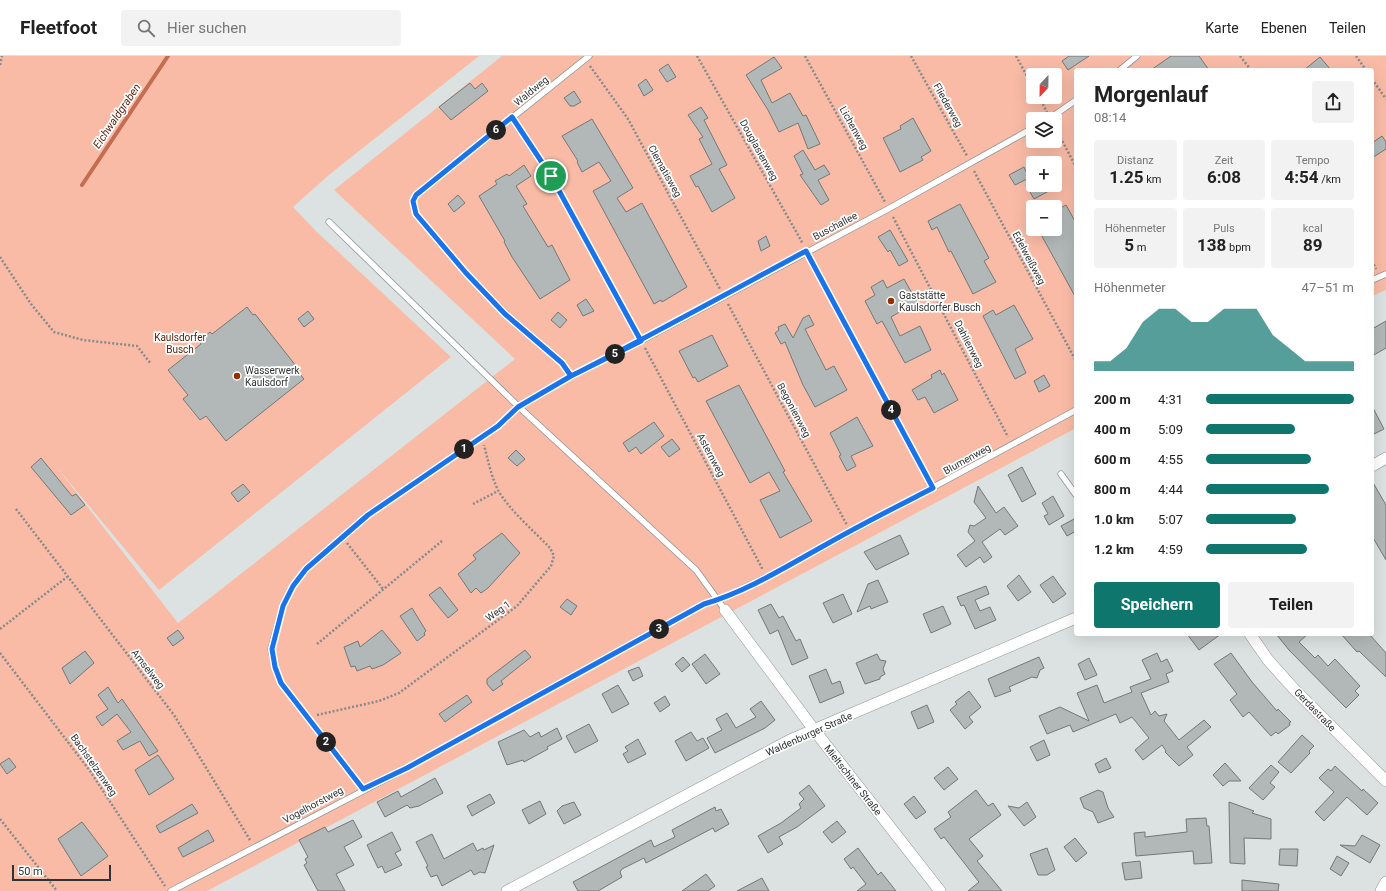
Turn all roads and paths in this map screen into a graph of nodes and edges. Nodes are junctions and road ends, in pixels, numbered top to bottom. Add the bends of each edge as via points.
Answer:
1 (2, 56) edge
2 (697, 56) edge
3 (805, 56) edge
4 (911, 56) edge
5 (1016, 56) edge
6 (1137, 56) edge
7 (1240, 56) edge
8 (1356, 56) edge
9 (587, 58) edge
10 (0, 65) edge
11 (1122, 68) edge
12 (1249, 68) edge
13 (1365, 68) edge
14 (1026, 74) edge
15 (1374, 82) edge
16 (1386, 99) edge
17 (1074, 101) edge
18 (1060, 112) edge
19 (512, 117) junction
20 (1026, 132) edge
21 (1062, 140) edge
22 (970, 162) junction
23 (1074, 163) edge
24 (888, 209) junction
25 (329, 222) dead end
26 (806, 251) junction
27 (0, 257) edge
28 (1386, 274) edge
29 (1374, 279) edge
30 (724, 296) junction
31 (641, 341) junction
32 (1074, 357) edge
33 (151, 364) dead end
34 (571, 376) junction
35 (518, 407) junction
36 (1074, 411) edge
37 (482, 437) junction
38 (1012, 445) junction
39 (1386, 458) edge
40 (1374, 465) edge
41 (1061, 474) dead end
42 (933, 488) junction
43 (498, 491) junction
44 (1074, 492) edge
45 (474, 504) dead end
46 (16, 509) dead end
47 (851, 530) junction
48 (341, 537) junction
49 (442, 541) dead end
50 (67, 577) junction
51 (767, 577) junction
52 (384, 589) junction
53 (718, 600) junction
54 (725, 610) joint
55 (1074, 619) edge
56 (0, 629) edge
57 (1251, 636) edge
58 (316, 644) dead end
59 (0, 653) edge
60 (308, 720) junction
61 (815, 731) junction
62 (1386, 780) edge
63 (363, 789) junction
64 (0, 818) edge
65 (255, 847) junction
66 (1386, 882) edge
67 (57, 891) edge
68 (170, 891) edge
69 (508, 891) edge
70 (940, 891) edge
71 (1381, 891) edge

1 - 10 path
2 - 26 path, Douglasienweg
3 - 24 path, Lichenweg
4 - 22 path, Fliederweg
5 - 14 path
6 - 11 lane
7 - 12 path
8 - 13 path
9 - 19 lane, Waldweg
9 - 30 path, Clematisweg via 628,120
15 - 16 path
17 - 18 lane
19 - 31 path, Asternweg via 551,176
19 - 34 lane, Waldweg via 416,195 413,201 416,214 466,273 505,314 562,363
20 - 22 lane, Buschallee
21 - 23 path
22 - 24 lane, Buschallee
22 - 32 path, Edelweißweg
24 - 26 lane, Buschallee
24 - 38 path, Dahlienweg
25 - 35 lane
26 - 30 lane, Buschallee
26 - 42 path, Douglasienweg
27 - 33 path via 31,304 54,332 83,340 137,346
28 - 29 lane
30 - 31 lane, Buschallee
30 - 47 path, Begonienweg
31 - 34 lane, Buschallee
31 - 51 path, Asternweg
34 - 35 lane, Buschallee
35 - 37 lane, Buschallee
35 - 53 lane via 691,565
36 - 38 lane, Blumenweg
37 - 43 path, Weg 1
37 - 48 lane, Buschallee via 368,515
38 - 42 lane, Blumenweg
39 - 40 street
41 - 44 lane
42 - 47 lane, Blumenweg
43 - 45 path
43 - 60 path, Weg 1 via 550,548 554,556 551,566 517,606 399,693 379,701 321,713
46 - 50 path, Amselweg
47 - 51 lane, Blumenweg
48 - 52 path
48 - 60 lane, Buschallee via 306,569 293,586 283,606 272,649 281,683
49 - 52 path
50 - 56 path
50 - 65 path, Amselweg via 174,715
51 - 53 lane, Blumenweg
52 - 58 path
53 - 54 lane
53 - 63 lane, Vogelhorstweg via 704,604 407,768
54 - 61 street, Mieltschiner Straße
55 - 61 street, Waldenburger Straße
57 - 62 street, Gerdastraße via 1268,660 1294,689
59 - 68 path, Bachstelzenweg via 90,771
60 - 63 lane, Buschallee
61 - 69 street, Waldenburger Straße via 790,740
61 - 70 street, Mieltschiner Straße
63 - 65 lane, Vogelhorstweg
64 - 67 path
65 - 68 lane, Vogelhorstweg
66 - 71 street

